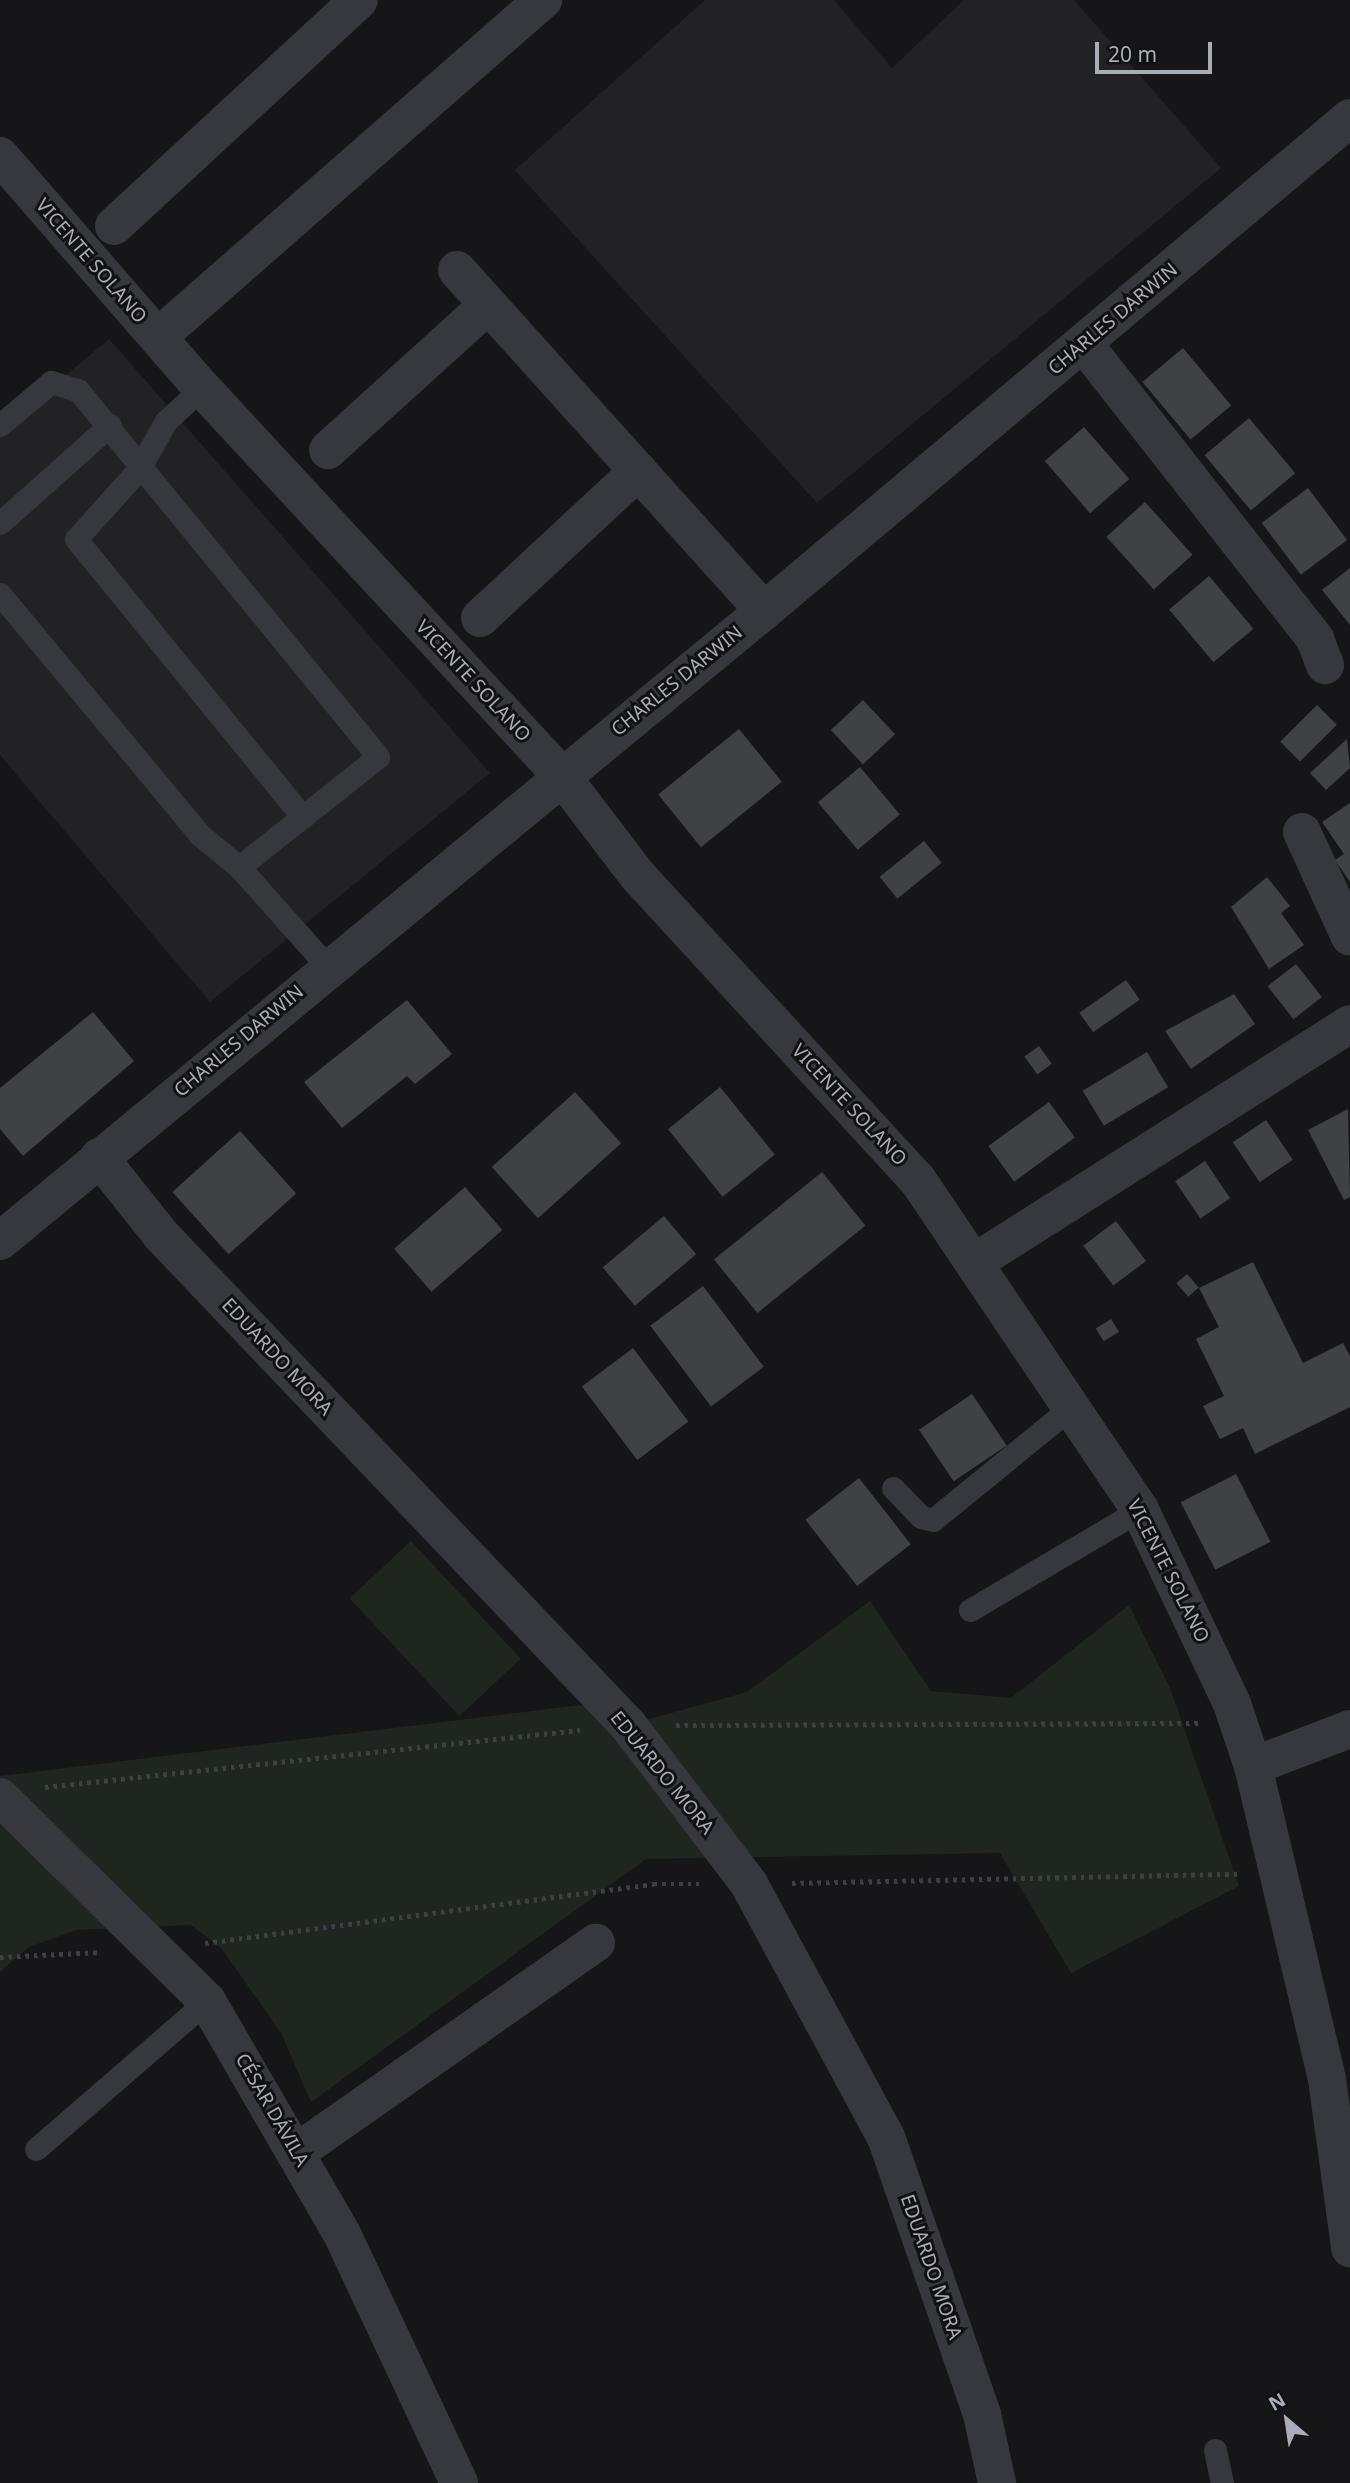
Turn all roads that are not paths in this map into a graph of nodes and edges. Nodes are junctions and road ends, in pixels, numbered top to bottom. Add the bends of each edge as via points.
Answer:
1 (359, 0) edge
2 (543, 0) edge
3 (1350, 118) edge
4 (0, 156) edge
5 (114, 226) dead end
6 (457, 270) dead end
7 (488, 305) junction
8 (158, 337) junction
9 (1084, 344) junction
10 (202, 388) junction
11 (0, 425) edge
12 (110, 425) junction
13 (328, 450) dead end
14 (139, 469) junction
15 (638, 471) junction
16 (0, 523) edge
17 (0, 594) edge
18 (764, 611) junction
19 (480, 618) dead end
20 (1325, 666) dead end
21 (560, 774) junction
22 (303, 817) junction
23 (1302, 832) dead end
24 (239, 867) junction
25 (1350, 937) edge
26 (328, 967) junction
27 (1350, 1024) edge
28 (99, 1157) junction
29 (0, 1241) edge
30 (975, 1262) junction
31 (1073, 1406) junction
32 (893, 1488) dead end
33 (1140, 1510) junction
34 (970, 1610) dead end
35 (1350, 1729) edge
36 (1253, 1766) junction
37 (0, 1797) edge
38 (596, 1943) dead end
39 (207, 2001) junction
40 (1339, 2076) edge
41 (36, 2149) dead end
42 (297, 2152) junction
43 (1350, 2248) edge
44 (1215, 2450) dead end
45 (459, 2483) edge
46 (997, 2483) edge
47 (1222, 2483) edge

1 - 5 street
2 - 8 street
3 - 9 street, CHARLES DARWIN
4 - 8 street, VICENTE SOLANO
6 - 7 street
7 - 13 street
7 - 15 street
8 - 10 street, VICENTE SOLANO
9 - 18 street, CHARLES DARWIN
9 - 20 street via 1315,639
10 - 14 lane via 166,421
10 - 21 street, VICENTE SOLANO
11 - 12 lane via 51,382 78,390
12 - 14 lane
12 - 16 lane
14 - 22 lane via 76,539
14 - 22 lane via 378,757
15 - 18 street
15 - 19 street
17 - 24 lane via 200,835
18 - 21 street, CHARLES DARWIN
21 - 26 street, CHARLES DARWIN
21 - 30 street, VICENTE SOLANO via 638,876 917,1179
22 - 24 lane
23 - 25 street
24 - 26 lane
26 - 28 street, CHARLES DARWIN
27 - 30 street
28 - 29 street, CHARLES DARWIN
28 - 46 street, EDUARDO MORA via 161,1235 628,1725 750,1884 886,2137 982,2414
30 - 31 street, VICENTE SOLANO
31 - 32 lane via 933,1520 921,1517
31 - 33 street, VICENTE SOLANO
33 - 34 lane
33 - 36 street, VICENTE SOLANO via 1232,1704
35 - 36 street
36 - 40 street, VICENTE SOLANO
37 - 39 street, CÉSAR DÁVILA
38 - 42 street
39 - 41 lane
39 - 42 street, CÉSAR DÁVILA
40 - 43 street, VICENTE SOLANO
42 - 45 street, CÉSAR DÁVILA
44 - 47 lane

